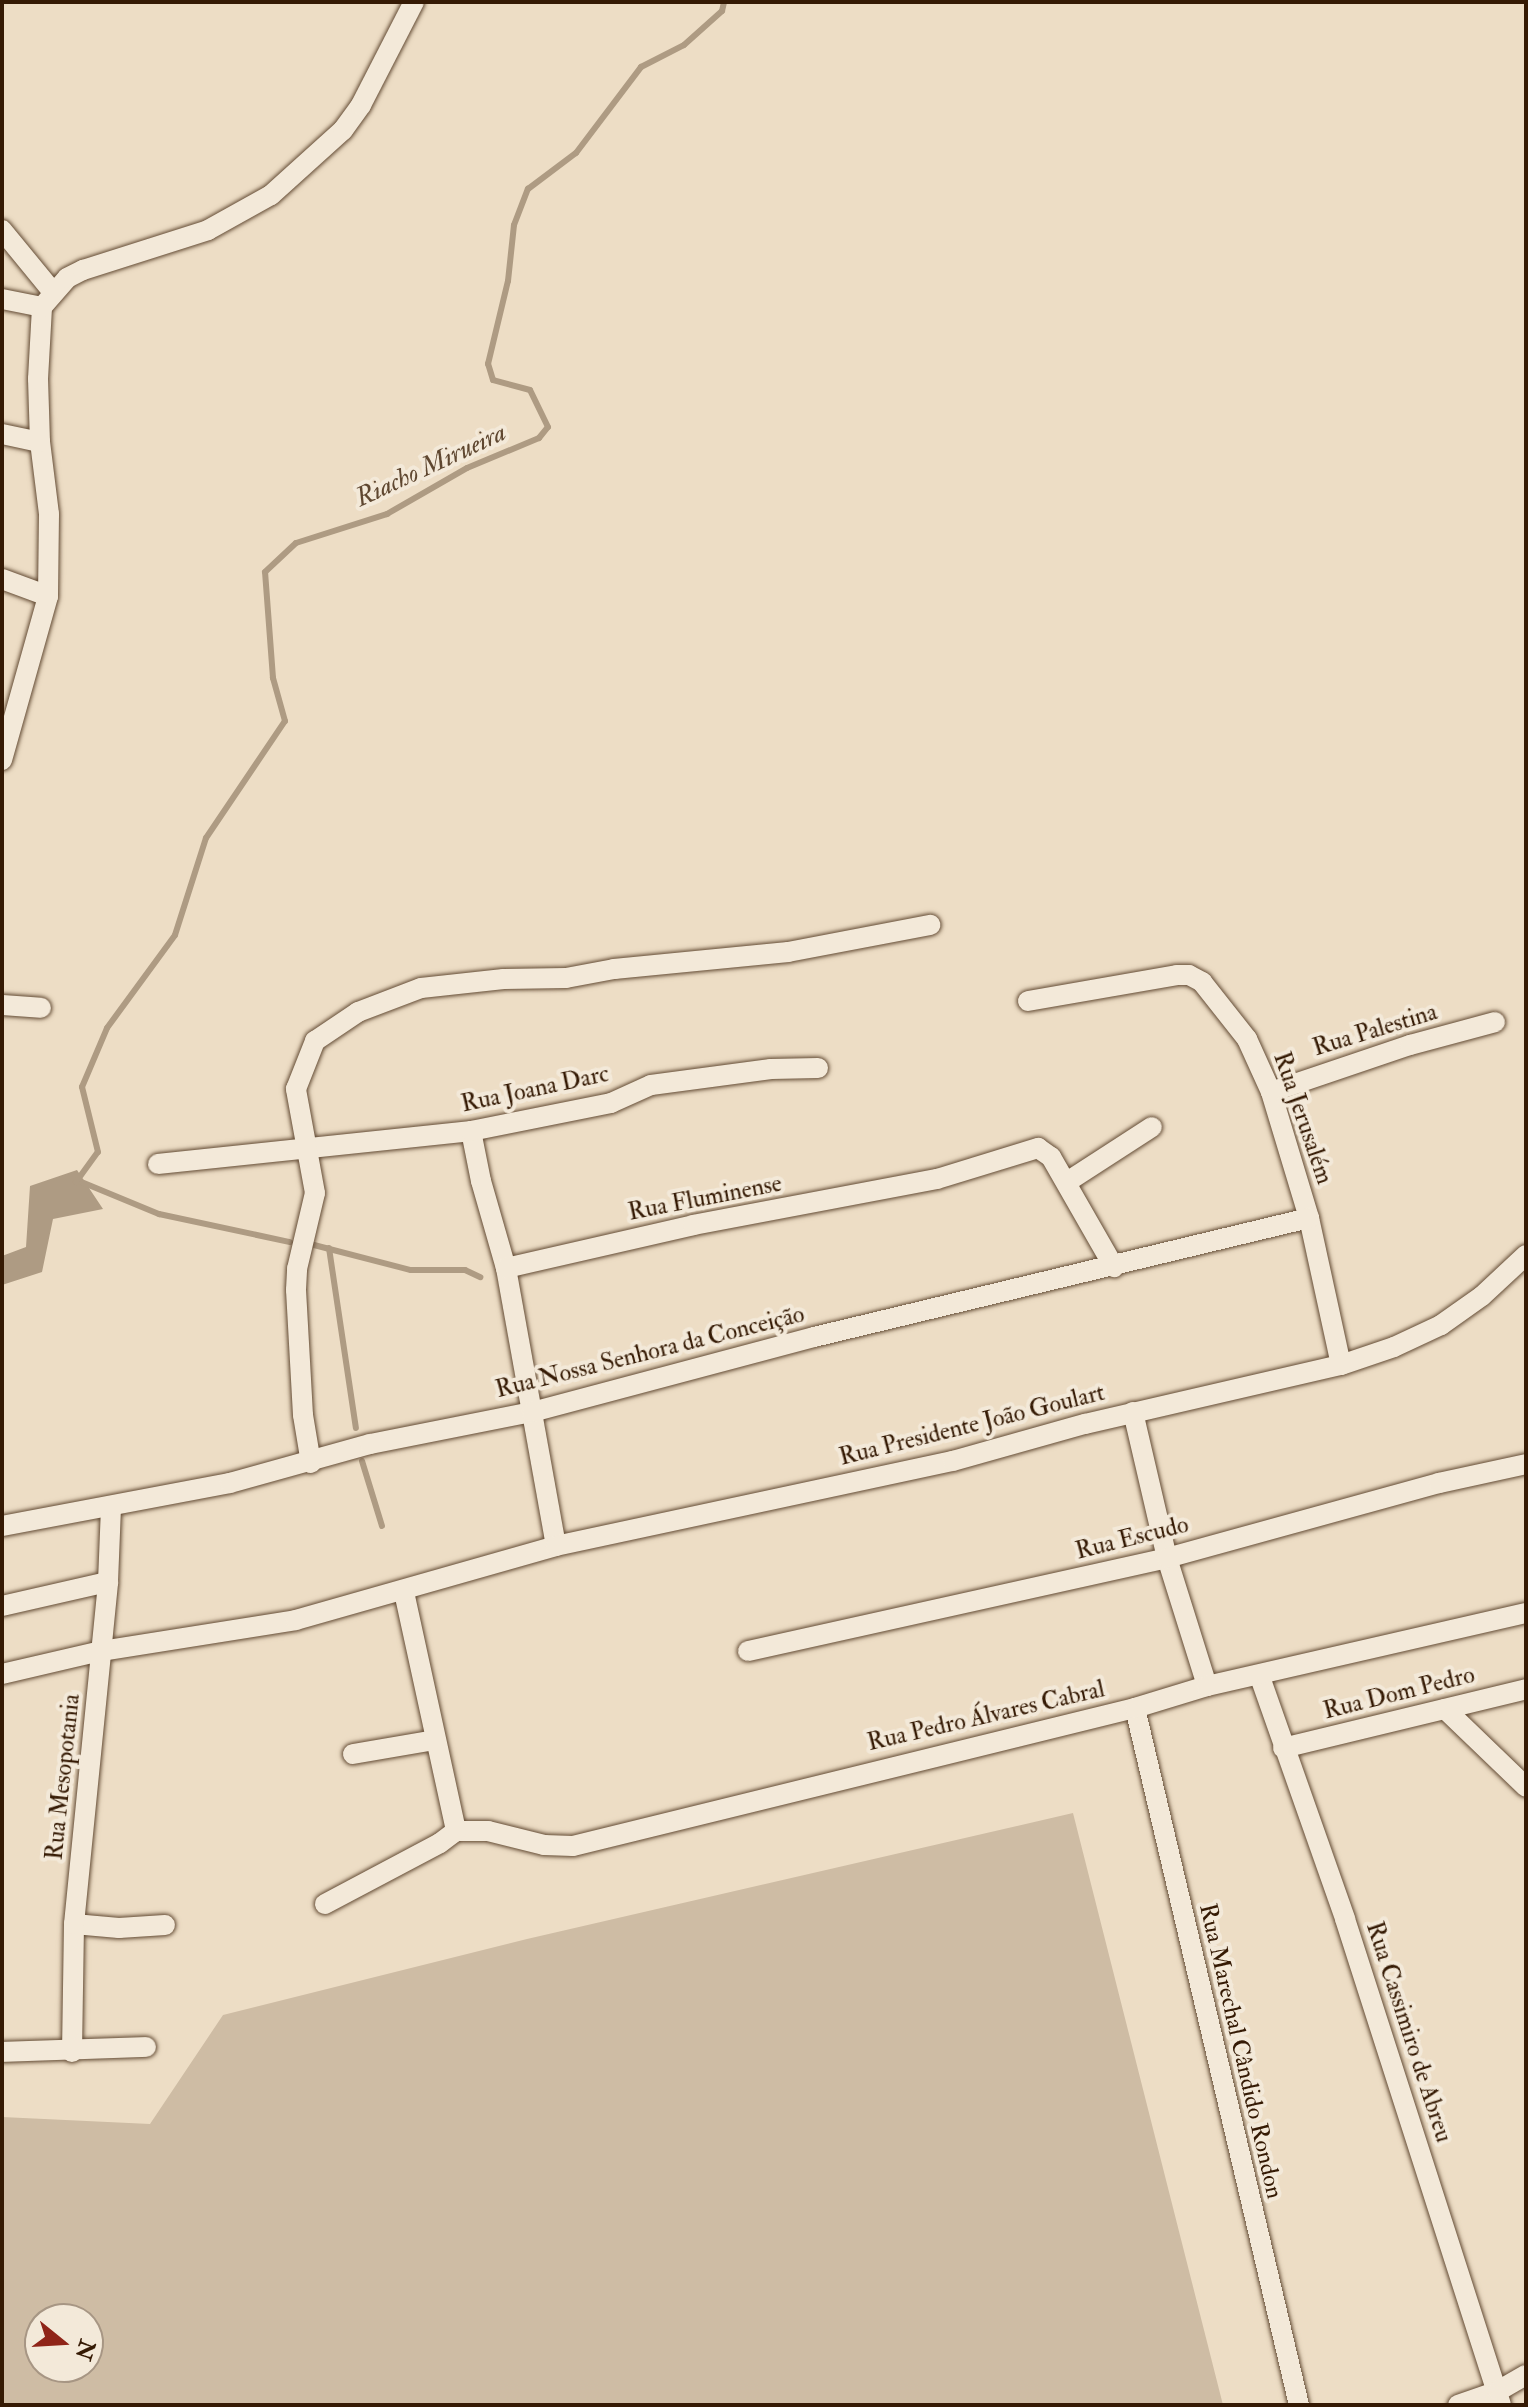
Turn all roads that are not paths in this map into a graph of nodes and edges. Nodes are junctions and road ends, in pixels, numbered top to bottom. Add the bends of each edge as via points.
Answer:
1 (414, 2) edge
2 (2, 230) edge
3 (2, 299) edge
4 (47, 300) junction
5 (2, 434) edge
6 (40, 442) junction
7 (2, 579) edge
8 (48, 596) junction
9 (2, 760) edge
10 (930, 925) dead end
11 (1028, 1001) dead end
12 (2, 1005) edge
13 (41, 1008) dead end
14 (1495, 1022) dead end
15 (818, 1068) dead end
16 (1271, 1092) junction
17 (1152, 1127) dead end
18 (471, 1131) junction
19 (308, 1150) junction
20 (158, 1164) dead end
21 (1067, 1182) junction
22 (1309, 1218) junction
23 (1526, 1255) edge
24 (1114, 1267) junction
25 (506, 1268) junction
26 (1341, 1365) junction
27 (532, 1412) junction
28 (1133, 1412) junction
29 (311, 1463) junction
30 (1526, 1464) edge
31 (111, 1508) junction
32 (2, 1526) edge
33 (556, 1546) junction
34 (1167, 1558) junction
35 (108, 1582) junction
36 (404, 1592) junction
37 (2, 1606) edge
38 (1526, 1613) edge
39 (101, 1651) junction
40 (748, 1651) dead end
41 (2, 1674) edge
42 (1260, 1677) junction
43 (1207, 1686) junction
44 (1526, 1689) edge
45 (1135, 1708) junction
46 (1445, 1709) junction
47 (435, 1740) junction
48 (1283, 1748) junction
49 (353, 1754) dead end
50 (1526, 1787) edge
51 (456, 1831) junction
52 (325, 1904) dead end
53 (74, 1924) junction
54 (165, 1925) dead end
55 (146, 2047) dead end
56 (2, 2052) edge
57 (72, 2052) junction
58 (1526, 2375) edge
59 (1500, 2398) edge
60 (1299, 2405) edge
61 (1458, 2405) edge

1 - 4 street via 382,68 343,130 271,195 181,240 102,261 67,278
2 - 4 street
3 - 4 street
4 - 6 street
5 - 6 street
6 - 8 street via 49,514
7 - 8 street
8 - 9 street
10 - 19 street via 788,952 566,978 421,988 358,1012 315,1041 296,1089
11 - 16 street, Rua Jerusalém via 1177,975 1196,978 1247,1039
12 - 13 street
14 - 16 street, Rua Palestina
15 - 18 street, Rua Joana Darc via 651,1085 611,1103
16 - 22 street, Rua Jerusalém
17 - 21 street
18 - 19 street, Rua Joana Darc
18 - 25 street
19 - 20 street, Rua Joana Darc
19 - 29 street via 315,1193 296,1290
21 - 24 street
21 - 25 street, Rua Fluminense via 1044,1151 1028,1150 916,1184 693,1225
22 - 24 street, Rua Nossa Senhora da Conceição
22 - 26 street, Rua Jerusalém
23 - 26 street, Rua Presidente João Goulart via 1441,1325
24 - 27 street, Rua Nossa Senhora da Conceição via 799,1341
25 - 27 street
26 - 28 street, Rua Presidente João Goulart
27 - 29 street, Rua Nossa Senhora da Conceição via 370,1444
27 - 33 street
28 - 33 street, Rua Presidente João Goulart via 953,1461
28 - 34 street
29 - 31 street, Rua Nossa Senhora da Conceição
30 - 34 street, Rua Escudo
31 - 32 street, Rua Nossa Senhora da Conceição
31 - 35 street, Rua Mesopotania
33 - 36 street, Rua Presidente João Goulart
34 - 40 street, Rua Escudo
34 - 43 street
35 - 37 street
35 - 39 street, Rua Mesopotania
36 - 39 street, Rua Presidente João Goulart via 296,1620
36 - 47 street
38 - 42 street, Rua Pedro Álvares Cabral
39 - 41 street, Rua Presidente João Goulart
39 - 53 street, Rua Mesopotania
42 - 43 street, Rua Pedro Álvares Cabral
42 - 48 street, Rua Cassimiro de Abreu
43 - 45 street, Rua Pedro Álvares Cabral
44 - 46 street, Rua Dom Pedro
45 - 51 street, Rua Pedro Álvares Cabral via 573,1846 544,1845 488,1831
45 - 60 street, Rua Marechal Cândido Rondon
46 - 48 street, Rua Dom Pedro
46 - 50 street
47 - 49 street
47 - 51 street
48 - 59 street, Rua Cassimiro de Abreu via 1345,1919
51 - 52 street
53 - 54 street
53 - 57 street, Rua Mesopotania
55 - 57 street
56 - 57 street
58 - 59 street
59 - 61 street

